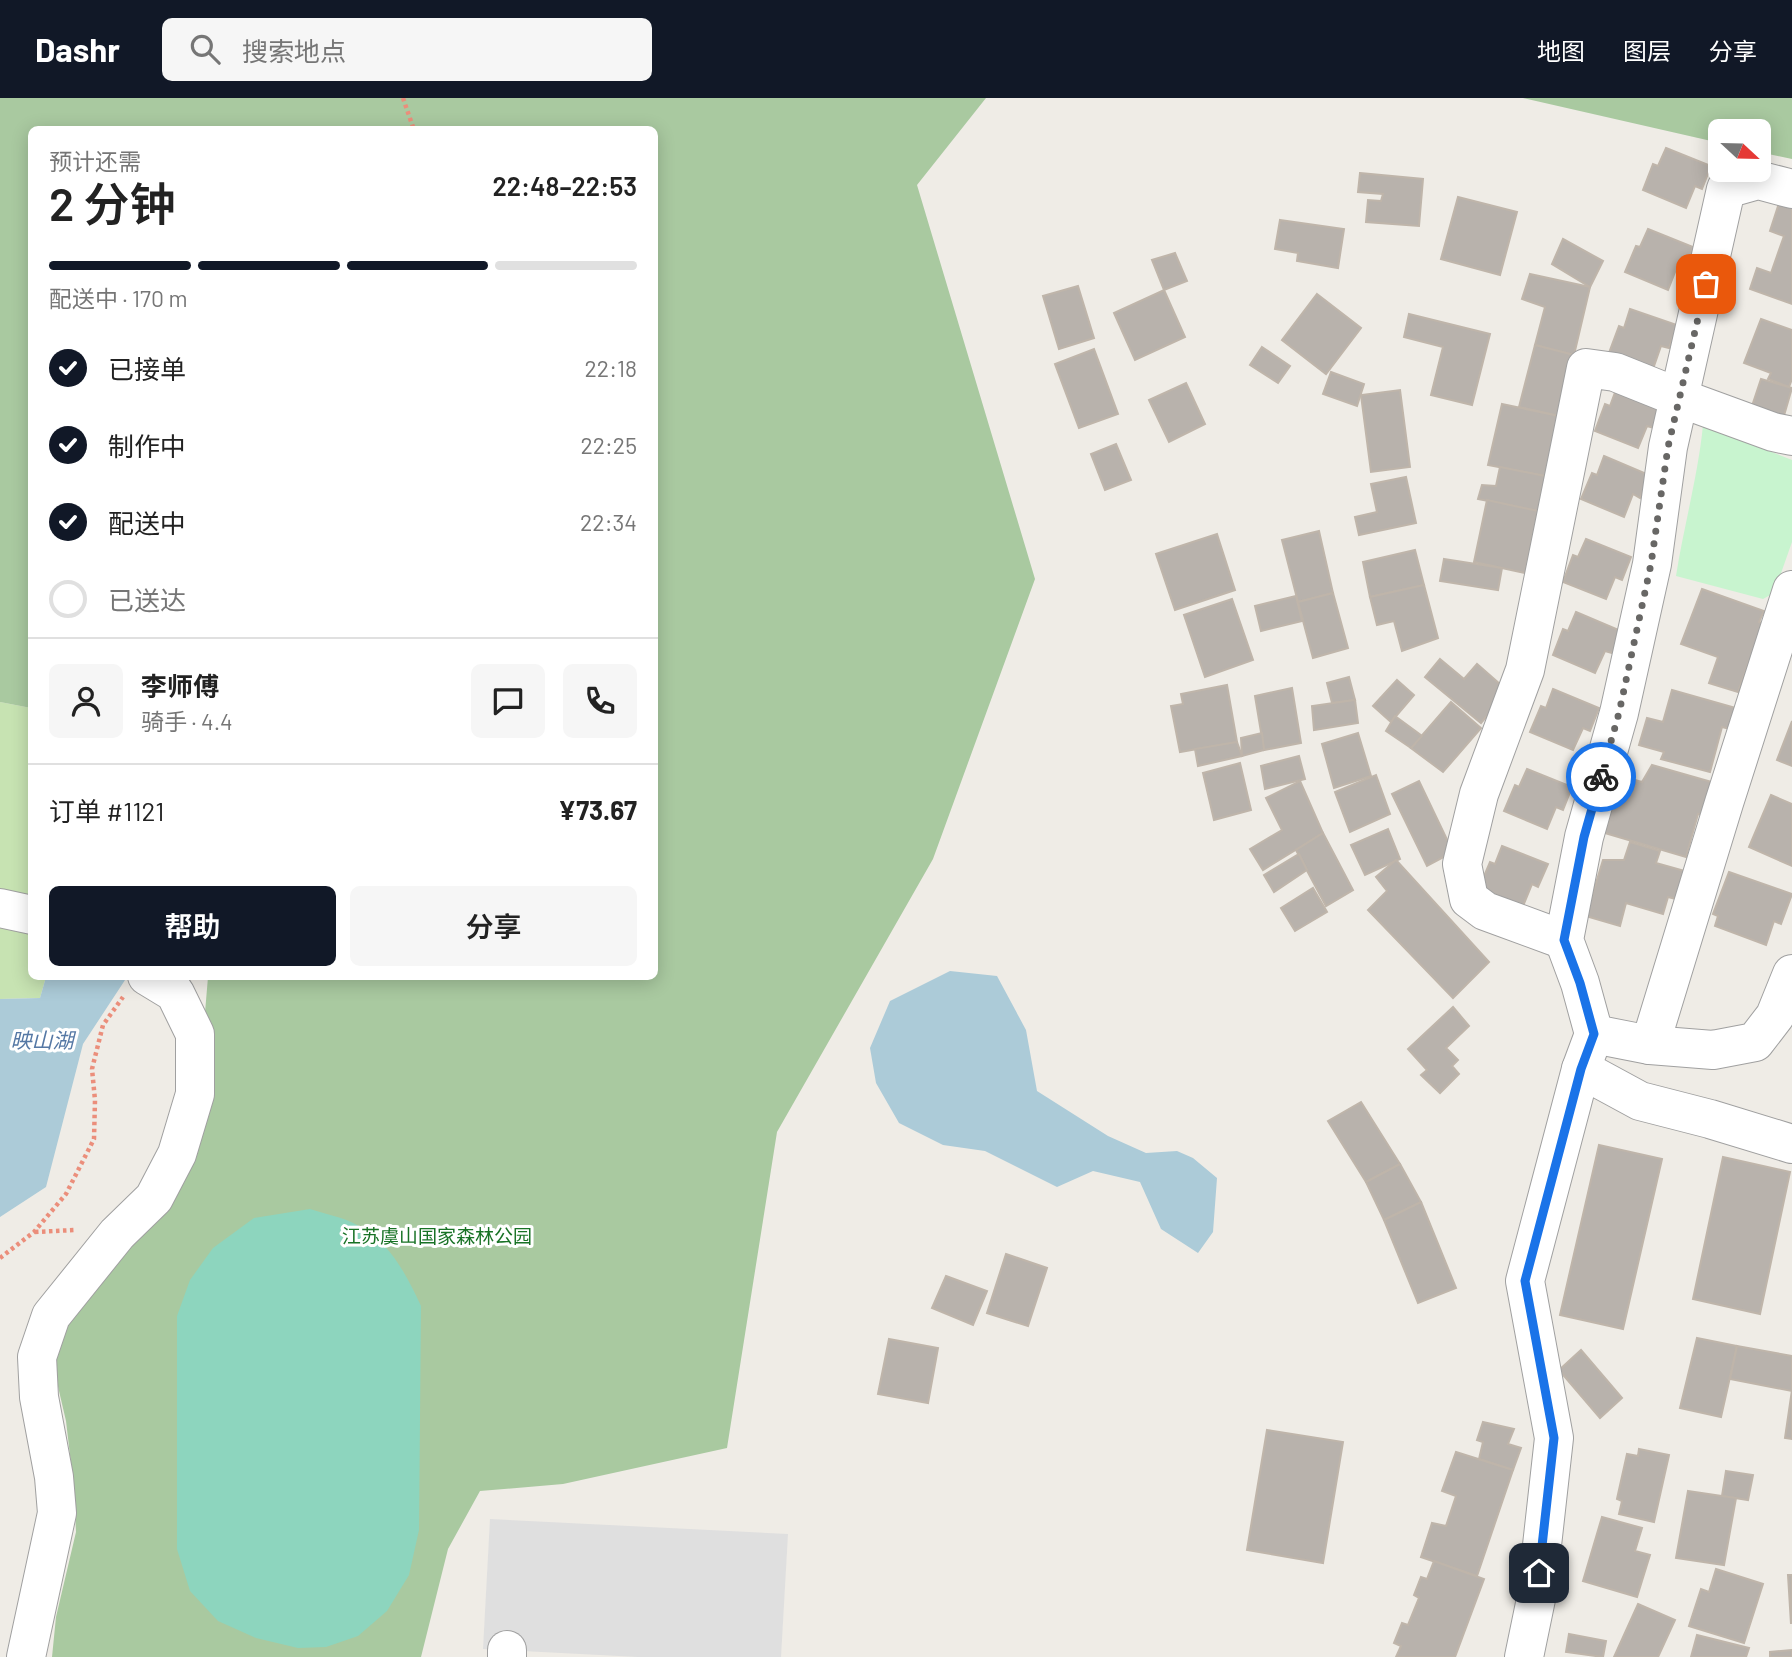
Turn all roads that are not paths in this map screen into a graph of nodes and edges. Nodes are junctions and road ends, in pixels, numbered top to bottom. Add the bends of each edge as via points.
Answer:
1 (1792, 190) edge
2 (1680, 398) junction
3 (1792, 436) edge
4 (1792, 590) edge
5 (0, 908) edge
6 (28, 914) edge
7 (1564, 940) junction
8 (1792, 974) edge
9 (135, 986) edge
10 (1594, 1034) junction
11 (1650, 1045) junction
12 (1581, 1069) junction
13 (1792, 1144) edge
14 (26, 1657) edge
15 (1524, 1657) edge

1 - 2 lane via 1758,180 1726,189
2 - 3 lane
2 - 7 lane via 1646,591 1619,713 1584,837
2 - 7 lane via 1615,372 1586,368 1525,670 1479,794 1462,864 1469,899 1485,911
4 - 11 lane
5 - 6 lane
7 - 10 lane
8 - 11 lane via 1775,1016 1755,1042 1713,1050
9 - 14 lane via 175,993 195,1034 195,1094 177,1154 154,1198 117,1234 51,1316 37,1357 57,1513
10 - 11 lane
10 - 12 lane
12 - 13 lane via 1640,1101
12 - 15 lane via 1525,1281 1554,1438 1536,1600

